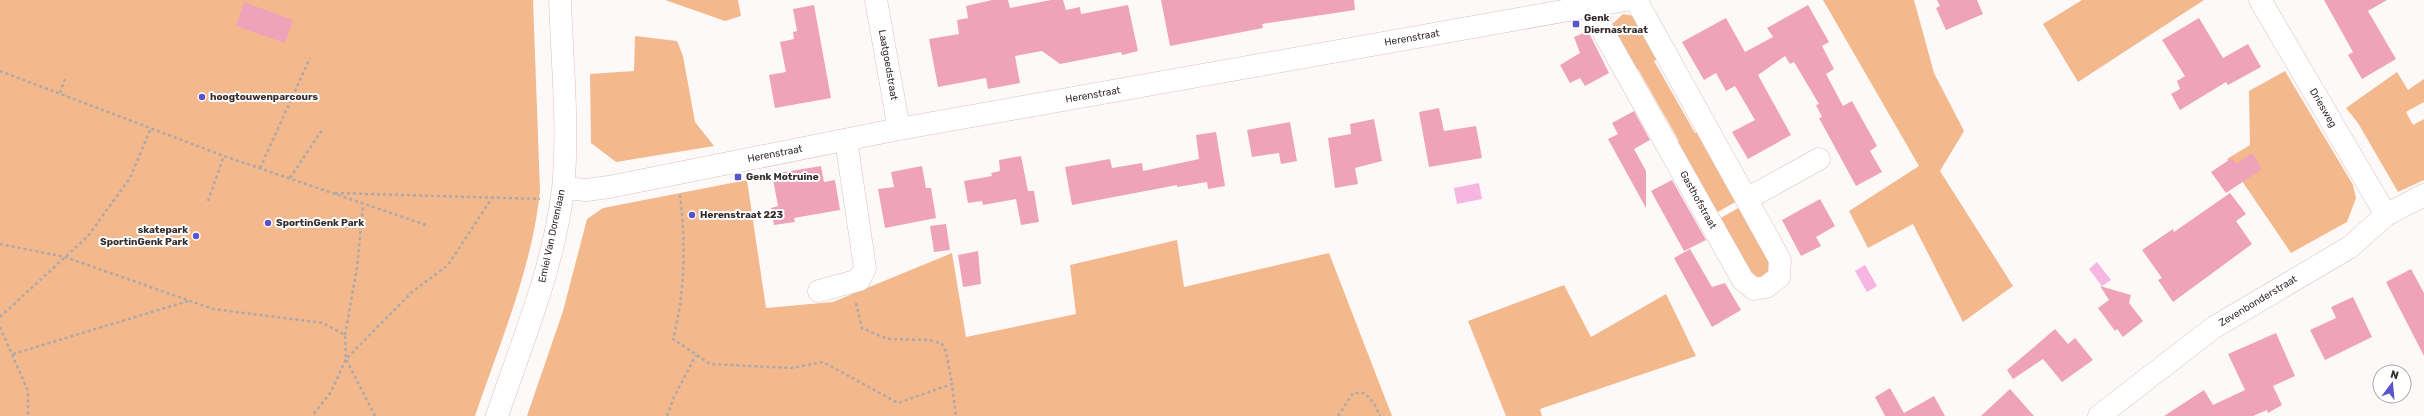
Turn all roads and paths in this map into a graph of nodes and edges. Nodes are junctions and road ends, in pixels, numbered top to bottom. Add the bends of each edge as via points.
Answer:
1 (560, 0) edge
2 (876, 0) edge
3 (1625, 0) edge
4 (1636, 0) edge
5 (2260, 0) edge
6 (1593, 5) junction
7 (310, 58) dead end
8 (0, 71) edge
9 (66, 76) dead end
10 (60, 93) junction
11 (151, 128) junction
12 (899, 129) junction
13 (322, 130) dead end
14 (846, 140) junction
15 (224, 156) junction
16 (1819, 158) dead end
17 (260, 168) junction
18 (677, 173) junction
19 (290, 179) junction
20 (562, 188) junction
21 (332, 193) junction
22 (2424, 195) edge
23 (492, 198) junction
24 (1747, 199) junction
25 (539, 200) dead end
26 (208, 201) dead end
27 (363, 205) junction
28 (2386, 215) junction
29 (429, 226) dead end
30 (0, 244) edge
31 (65, 256) junction
32 (851, 281) junction
33 (818, 291) dead end
34 (188, 301) junction
35 (0, 316) edge
36 (0, 327) edge
37 (345, 335) junction
38 (13, 354) junction
39 (696, 354) junction
40 (346, 359) junction
41 (952, 384) junction
42 (28, 416) edge
43 (312, 416) edge
44 (375, 416) edge
45 (497, 416) edge
46 (667, 416) edge
47 (956, 416) edge
48 (1338, 416) edge
49 (1380, 416) edge
50 (2099, 416) edge

1 - 20 street, Emiel Van Dorenlaan via 564,152
2 - 12 street, Laatgoedstraat
3 - 6 street, Herenstraat
4 - 24 street, Gasthofstraat
5 - 28 street, Driesweg
6 - 12 street, Herenstraat
6 - 24 street, Gasthofstraat via 1606,34 1743,280 1754,289 1766,287 1779,277 1780,260
7 - 17 path
8 - 10 path
9 - 10 path
10 - 11 path
11 - 15 path
11 - 31 path via 130,178 88,236
12 - 14 street, Herenstraat
13 - 19 path
14 - 18 street, Herenstraat
14 - 32 street via 864,268 859,280
15 - 17 path
15 - 26 path
16 - 24 street
17 - 19 path
18 - 20 street, Herenstraat via 609,187 586,190
18 - 39 path via 683,221 680,313 673,339
19 - 21 path
20 - 45 street, Emiel Van Dorenlaan via 539,296
21 - 23 path
21 - 27 path
22 - 28 street, Zevenbonderstraat
23 - 25 path
23 - 40 path via 448,265 412,292
27 - 29 path
27 - 37 path via 357,268
28 - 50 street, Zevenbonderstraat via 2350,247 2213,328
30 - 31 path
31 - 34 path
31 - 35 path
32 - 33 street
32 - 41 path via 862,328 886,339 930,340 942,344
34 - 37 path via 213,309 323,323
34 - 38 path
36 - 38 path
37 - 40 path
38 - 42 path via 28,391
39 - 41 path via 710,364 791,368 823,362 898,403
39 - 46 path
40 - 43 path via 331,392
40 - 44 path
41 - 47 path
48 - 49 path via 1353,393 1365,393

